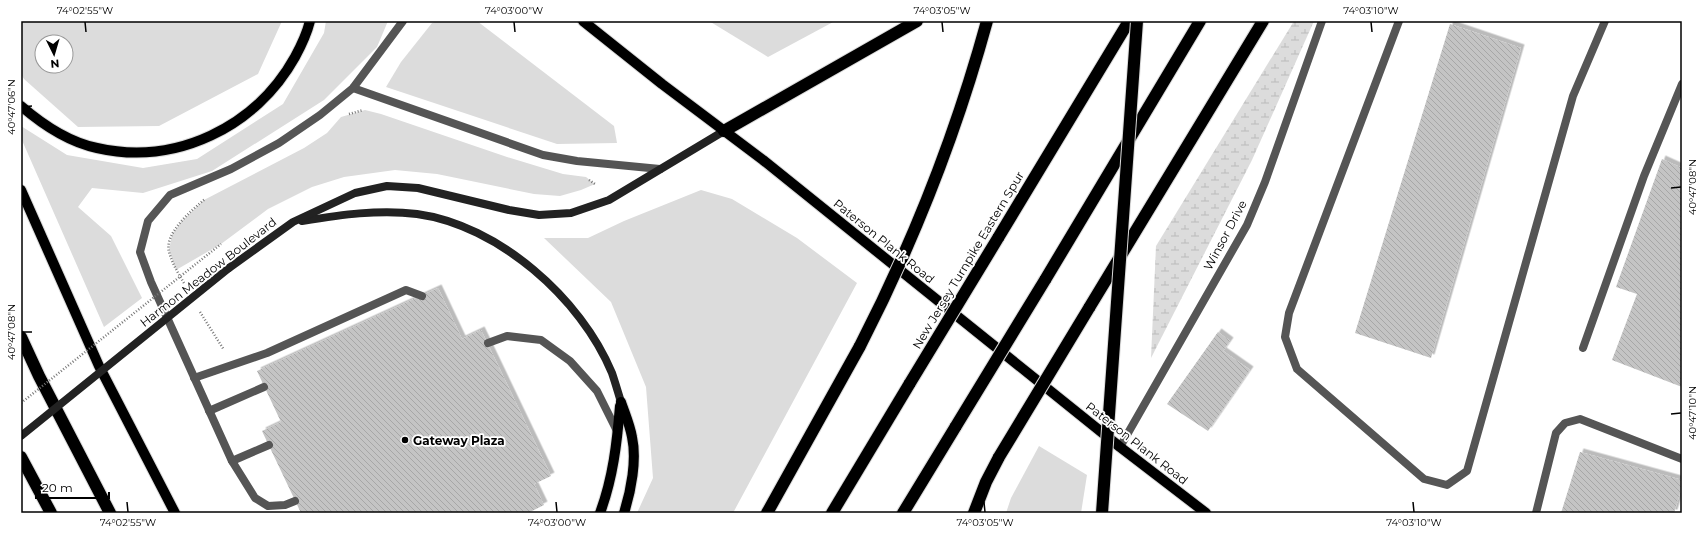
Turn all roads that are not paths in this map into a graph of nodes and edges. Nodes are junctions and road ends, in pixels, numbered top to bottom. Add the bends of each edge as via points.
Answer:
1 (310, 21) edge
2 (403, 21) edge
3 (583, 21) edge
4 (917, 21) edge
5 (987, 21) edge
6 (1129, 21) edge
7 (1137, 21) edge
8 (1200, 21) edge
9 (1263, 21) edge
10 (1322, 21) edge
11 (1399, 21) edge
12 (1605, 21) edge
13 (1682, 84) edge
14 (353, 88) junction
15 (21, 106) edge
16 (724, 131) junction
17 (660, 169) junction
18 (21, 190) edge
19 (294, 222) junction
20 (422, 296) dead end
21 (21, 337) edge
22 (488, 343) dead end
23 (1583, 348) dead end
24 (194, 378) junction
25 (264, 387) dead end
26 (621, 402) junction
27 (209, 411) junction
28 (618, 433) junction
29 (21, 436) edge
30 (269, 445) dead end
31 (1120, 447) junction
32 (21, 457) edge
33 (1682, 459) edge
34 (232, 461) junction
35 (295, 501) dead end
36 (51, 513) edge
37 (110, 513) edge
38 (175, 513) edge
39 (600, 513) edge
40 (624, 513) edge
41 (767, 513) edge
42 (832, 513) edge
43 (903, 513) edge
44 (974, 513) edge
45 (1102, 513) edge
46 (1206, 513) edge
47 (1536, 513) edge

1 - 15 main road via 300,48 269,95 250,112 223,130 199,141 147,153 96,148 73,141 50,128
2 - 14 street
3 - 16 main road, Paterson Plank Road
4 - 16 highway
5 - 41 highway, bridge via 972,74 914,235 860,346
6 - 42 highway, New Jersey Turnpike Eastern Spur, bridge
7 - 45 highway, bridge
8 - 43 highway, bridge
9 - 44 highway, bridge via 999,458
10 - 31 street, Winsor Drive via 1265,182 1247,225
11 - 12 street via 1289,313 1285,337 1297,369 1424,479 1447,485 1467,471 1573,96
13 - 23 street via 1644,176
14 - 17 street via 543,155
14 - 24 street via 279,143 231,169 170,195 148,220 140,252
16 - 17 street, Harmon Meadow Boulevard
16 - 31 main road, Paterson Plank Road
17 - 19 street, Harmon Meadow Boulevard via 610,200 571,213 539,215 418,188 387,186 355,193
18 - 38 main road via 99,366
19 - 26 street via 390,212 418,214 459,225 484,237 526,263 550,284 576,313 594,338 612,373
19 - 29 street, Harmon Meadow Boulevard, bridge via 229,268
20 - 24 street via 406,290 267,353
21 - 37 highway
22 - 28 street via 507,336 542,340 570,361 596,391
24 - 27 street
25 - 27 street
26 - 28 main road
26 - 40 main road via 633,438 630,493
27 - 34 street
28 - 39 main road via 609,487
30 - 34 street
31 - 46 main road, Paterson Plank Road
32 - 36 highway
33 - 47 street via 1580,419 1565,423 1556,433
34 - 35 street via 255,498 268,506 285,505

